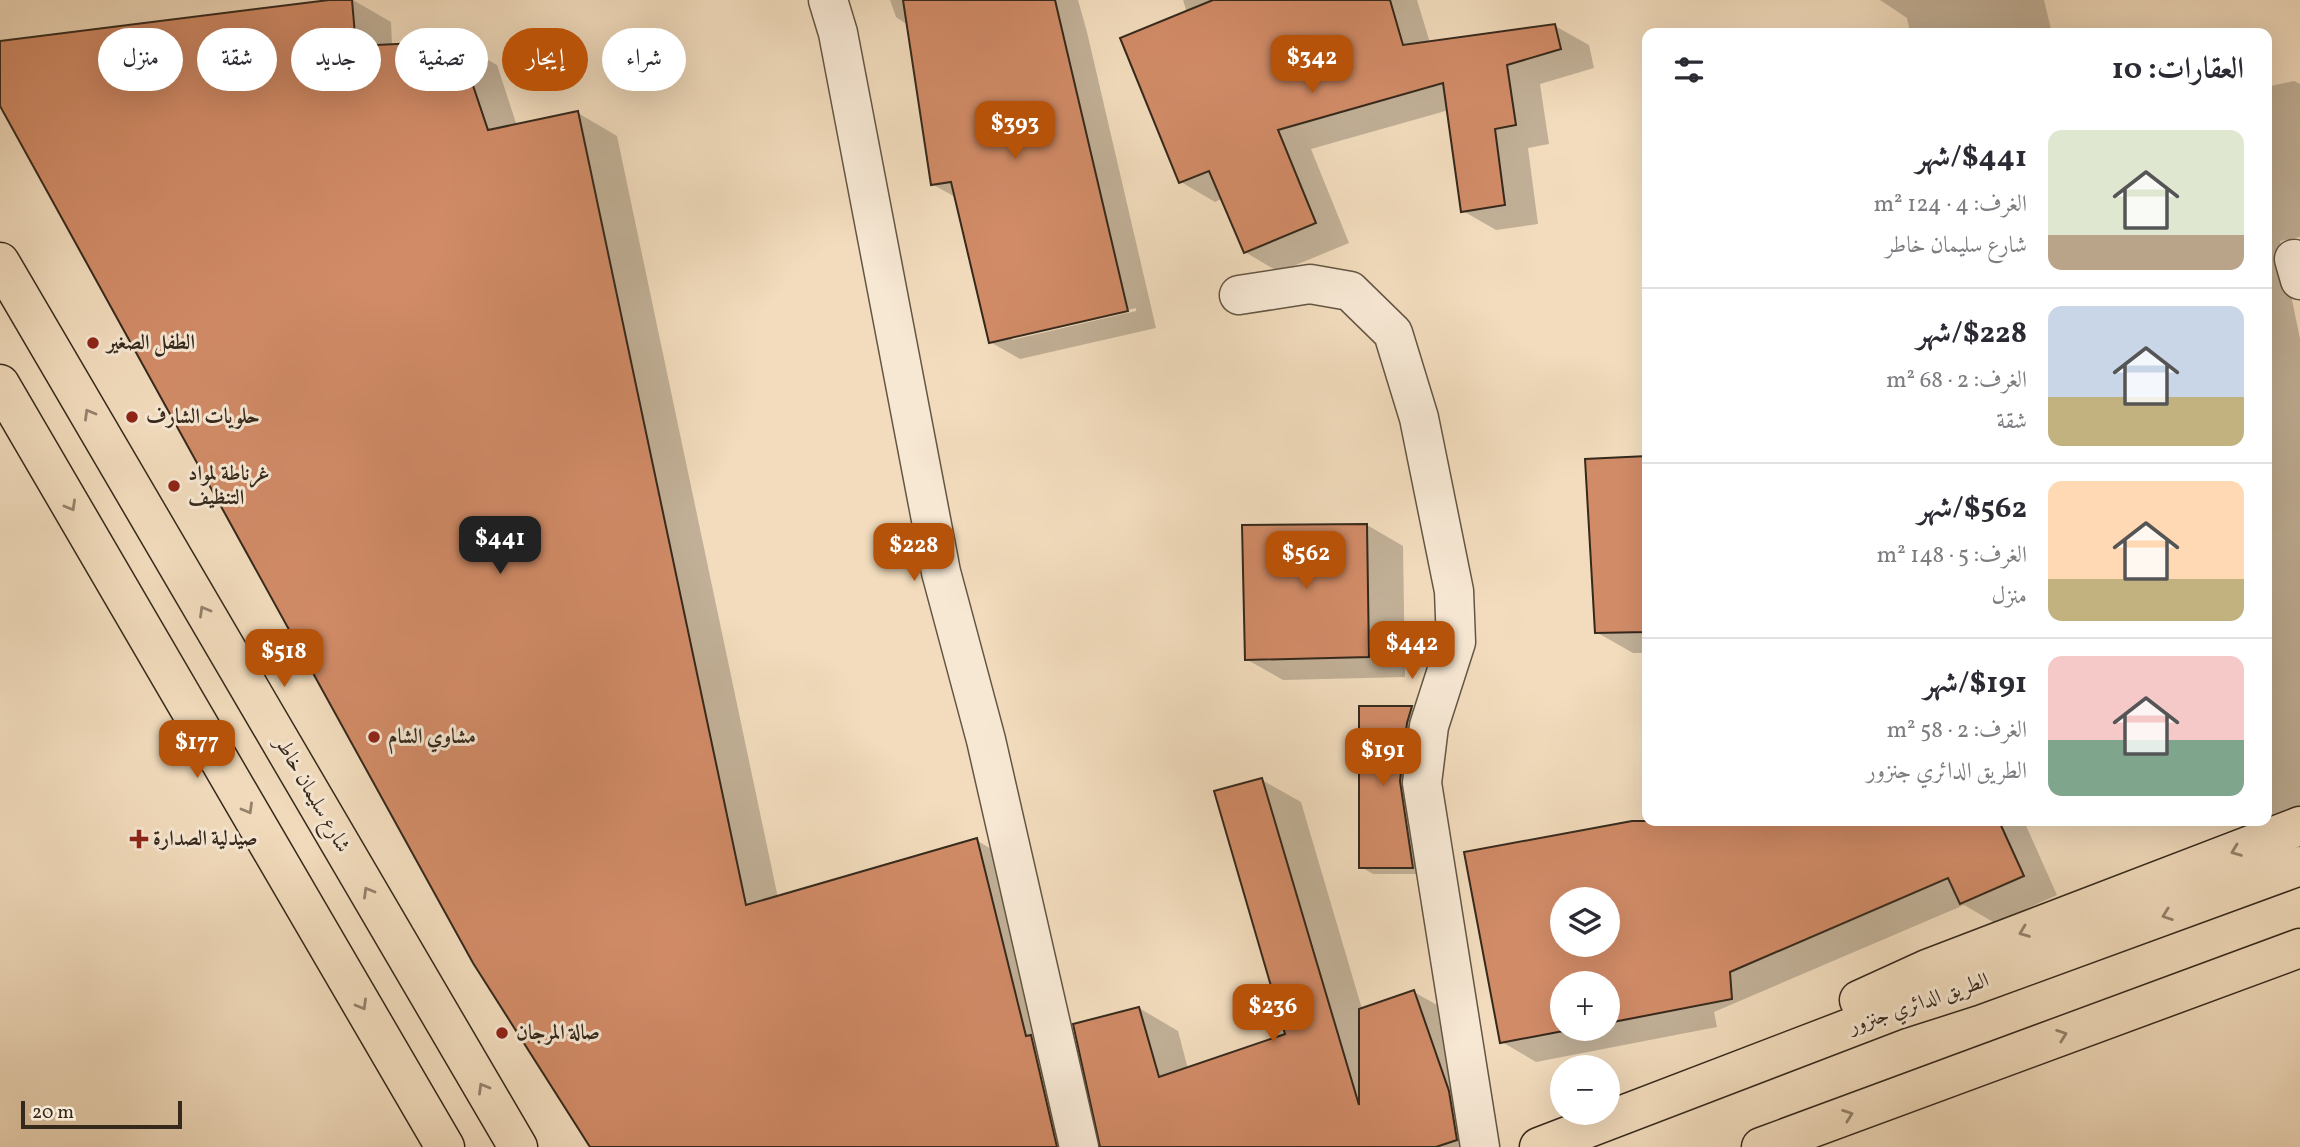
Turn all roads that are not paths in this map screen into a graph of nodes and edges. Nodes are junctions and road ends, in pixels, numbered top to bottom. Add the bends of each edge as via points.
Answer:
1 (828, 0) edge
2 (0, 262) edge
3 (1239, 295) dead end
4 (0, 384) edge
5 (2300, 827) edge
6 (2300, 866) edge
7 (2300, 948) edge
8 (1665, 1099) junction
9 (444, 1147) edge
10 (518, 1147) edge
11 (1079, 1147) edge
12 (1480, 1147) edge
13 (1539, 1147) edge
14 (1761, 1147) edge

1 - 11 street via 941,572 986,740
10 -> 2 main road, شارع سليمان خاطر
3 - 12 street via 1310,284 1350,291 1393,333 1419,418 1454,591 1456,642 1429,726 1422,783
4 -> 9 main road
5 -> 8 main road via 1927,969 1760,1046
6 -> 8 main road, الطريق الدائري جنزور via 1894,1011
14 -> 7 main road
8 - 13 main road, الطريق الدائري جنزور

